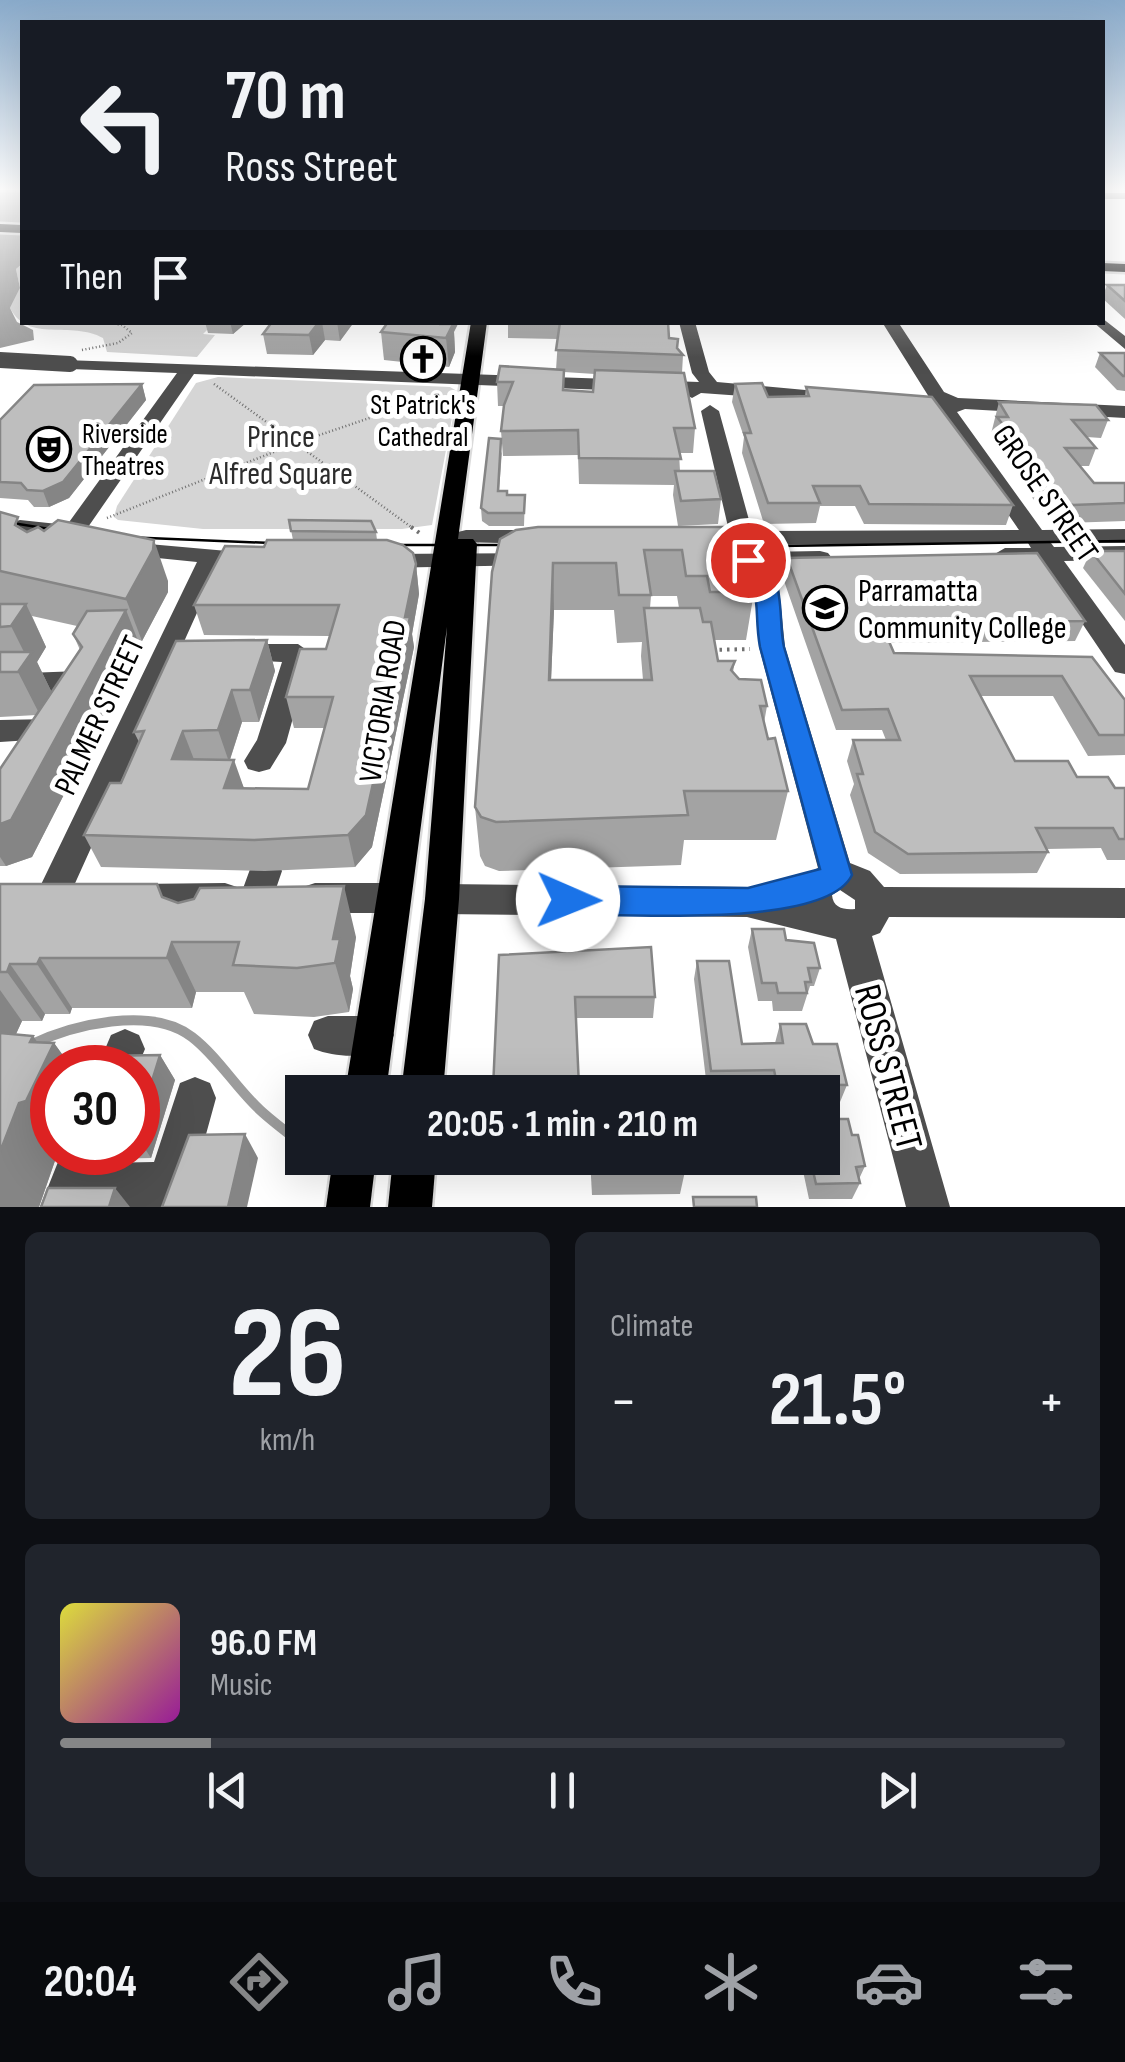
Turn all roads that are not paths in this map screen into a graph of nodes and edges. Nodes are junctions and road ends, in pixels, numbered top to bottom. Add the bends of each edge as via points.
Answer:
1 (480, 325) edge
2 (490, 325) edge
3 (687, 325) edge
4 (892, 325) edge
5 (1104, 325) edge
6 (1125, 344) edge
7 (0, 360) edge
8 (197, 372) junction
9 (470, 383) junction
10 (704, 391) junction
11 (858, 399) edge
12 (894, 401) edge
13 (943, 403) junction
14 (1125, 412) edge
15 (6, 528) edge
16 (1125, 536) edge
17 (90, 538) junction
18 (1044, 546) junction
19 (558, 548) edge
20 (682, 549) edge
21 (745, 549) junction
22 (459, 553) junction
23 (1125, 553) edge
24 (59, 557) edge
25 (210, 560) junction
26 (278, 560) edge
27 (357, 560) edge
28 (166, 653) junction
29 (1125, 665) edge
30 (0, 684) edge
31 (51, 730) junction
32 (0, 731) edge
33 (34, 758) edge
34 (259, 761) dead end
35 (826, 881) junction
36 (214, 898) junction
37 (394, 898) junction
38 (442, 900) junction
39 (748, 902) junction
40 (1125, 903) edge
41 (852, 917) junction
42 (202, 934) edge
43 (328, 1035) dead end
44 (374, 1035) junction
45 (368, 1075) edge
46 (424, 1075) edge
47 (196, 1098) dead end
48 (353, 1175) edge
49 (413, 1175) edge
50 (72, 1182) edge
51 (166, 1196) edge
52 (348, 1207) edge
53 (410, 1207) edge
54 (928, 1207) edge

1 - 9 main road, VICTORIA ROAD
2 - 9 main road, VICTORIA ROAD
3 - 10 street
4 - 13 street, GROSE STREET
5 - 6 street
7 - 8 street, bridge via 74,357
8 - 9 street via 334,374 335,387 346,391 383,390 412,377
8 - 17 street
9 - 10 street
9 - 22 main road, VICTORIA ROAD
10 - 11 street
10 - 21 street
12 - 13 street
13 - 14 street
13 - 18 street, GROSE STREET
15 - 17 street
16 - 18 street
17 - 24 street
17 - 25 street
18 - 21 street
18 - 23 street
18 - 29 street, GROSE STREET
19 - 22 street
20 - 21 street
21 - 35 street via 761,571 771,607 758,636
22 - 27 street
22 - 37 main road, VICTORIA ROAD
22 - 38 main road, VICTORIA ROAD
25 - 26 street
25 - 28 street, PALMER STREET
28 - 34 street via 298,653 271,743
28 - 36 street, PALMER STREET via 34,899
30 - 31 street via 80,681
31 - 32 street
31 - 33 street
35 - 39 street
35 - 41 street, ROSS STREET via 816,905
35 - 41 street via 860,882
36 - 37 street via 261,884
36 - 42 street
37 - 44 main road, VICTORIA ROAD
38 - 39 street
38 - 46 main road, VICTORIA ROAD
39 - 41 street
40 - 41 street
41 - 54 street, ROSS STREET
43 - 44 street
44 - 45 main road, VICTORIA ROAD
47 - 51 street
48 - 52 main road
49 - 53 main road
50 - 51 street

